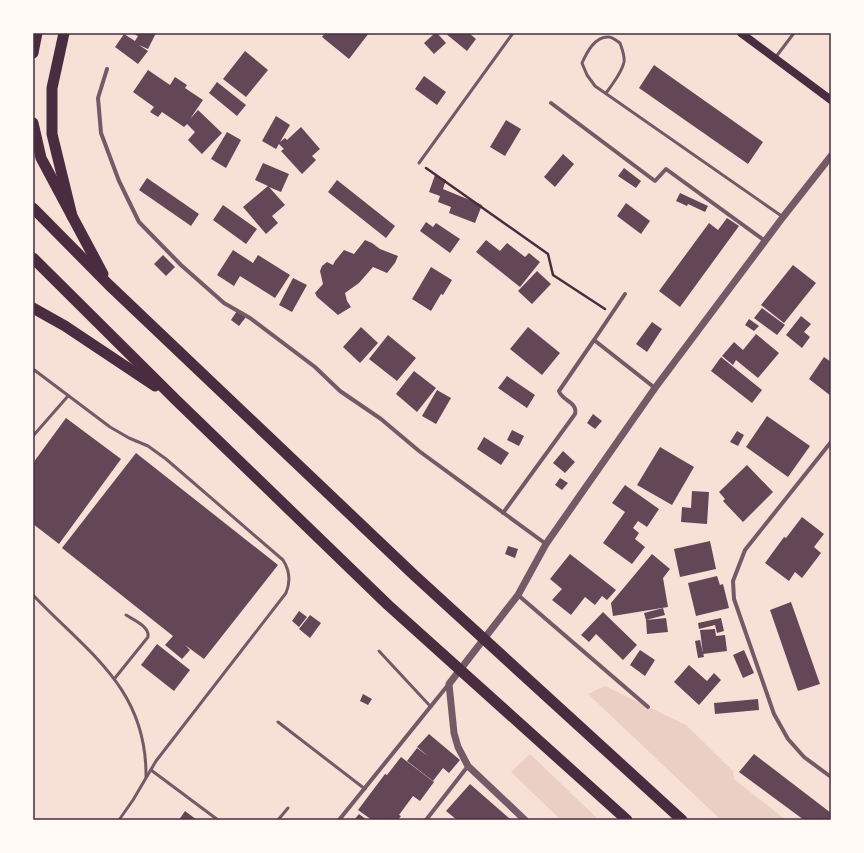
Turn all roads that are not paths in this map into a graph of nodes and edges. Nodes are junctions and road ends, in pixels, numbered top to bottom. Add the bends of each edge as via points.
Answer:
1 (37, 33) edge
2 (64, 33) edge
3 (513, 33) edge
4 (741, 33) edge
5 (794, 33) edge
6 (33, 52) edge
7 (775, 58) junction
8 (107, 68) dead end
9 (606, 93) junction
10 (831, 100) edge
11 (551, 103) dead end
12 (33, 123) edge
13 (831, 156) edge
14 (419, 163) road end
15 (33, 208) edge
16 (72, 216) junction
17 (783, 217) junction
18 (765, 241) junction
19 (33, 258) edge
20 (109, 285) junction
21 (625, 294) dead end
22 (33, 308) edge
23 (594, 340) junction
24 (33, 369) edge
25 (654, 388) junction
26 (68, 396) junction
27 (177, 401) junction
28 (33, 436) edge
29 (831, 442) edge
30 (503, 513) junction
31 (546, 544) junction
32 (33, 595) edge
33 (518, 595) junction
34 (126, 615) dead end
35 (379, 651) dead end
36 (115, 678) junction
37 (449, 684) junction
38 (431, 706) junction
39 (648, 707) dead end
40 (278, 722) dead end
41 (468, 766) junction
42 (151, 770) junction
43 (831, 777) edge
44 (146, 779) junction
45 (364, 789) junction
46 (288, 808) dead end
47 (119, 820) edge
48 (218, 820) edge
49 (278, 820) edge
50 (339, 820) edge
51 (426, 820) edge
52 (525, 820) edge
53 (627, 820) edge
54 (682, 820) edge

1 - 6 highway
2 - 16 highway via 52,88 52,134
3 - 14 lane
4 - 7 main road
5 - 7 lane
7 - 10 main road
8 - 30 street via 98,98 101,133 119,182 140,222 181,265 224,303 250,318 315,366 340,391 381,419 419,451
9 - 9 lane via 595,86 582,63 588,50 600,39 609,37 620,43 624,63
9 - 17 lane
11 - 18 street via 655,181 666,169
12 - 16 highway via 41,158
13 - 17 street
15 - 20 highway
16 - 20 highway
17 - 18 street
18 - 25 street
19 - 27 highway
20 - 54 highway via 414,575
21 - 23 street
22 - 27 highway via 65,326
23 - 25 street
23 - 30 street via 559,391 560,395 574,406 576,414
24 - 26 lane
25 - 31 street
26 - 28 lane
26 - 42 lane via 119,434 148,446 166,459 283,560 288,570 289,582 286,592
27 - 53 highway via 388,605
29 - 43 street via 745,550 733,581 734,599 774,714 788,739 804,757
30 - 31 street
31 - 33 street
32 - 36 lane
33 - 37 street
33 - 39 street
34 - 36 lane via 147,629 148,637
35 - 38 lane
36 - 44 lane via 125,693 139,726 145,756
37 - 38 street
37 - 41 street via 454,733
38 - 45 street
40 - 45 lane
41 - 51 street
41 - 52 street
42 - 44 lane
42 - 48 lane
44 - 47 lane
45 - 50 street
46 - 49 lane

